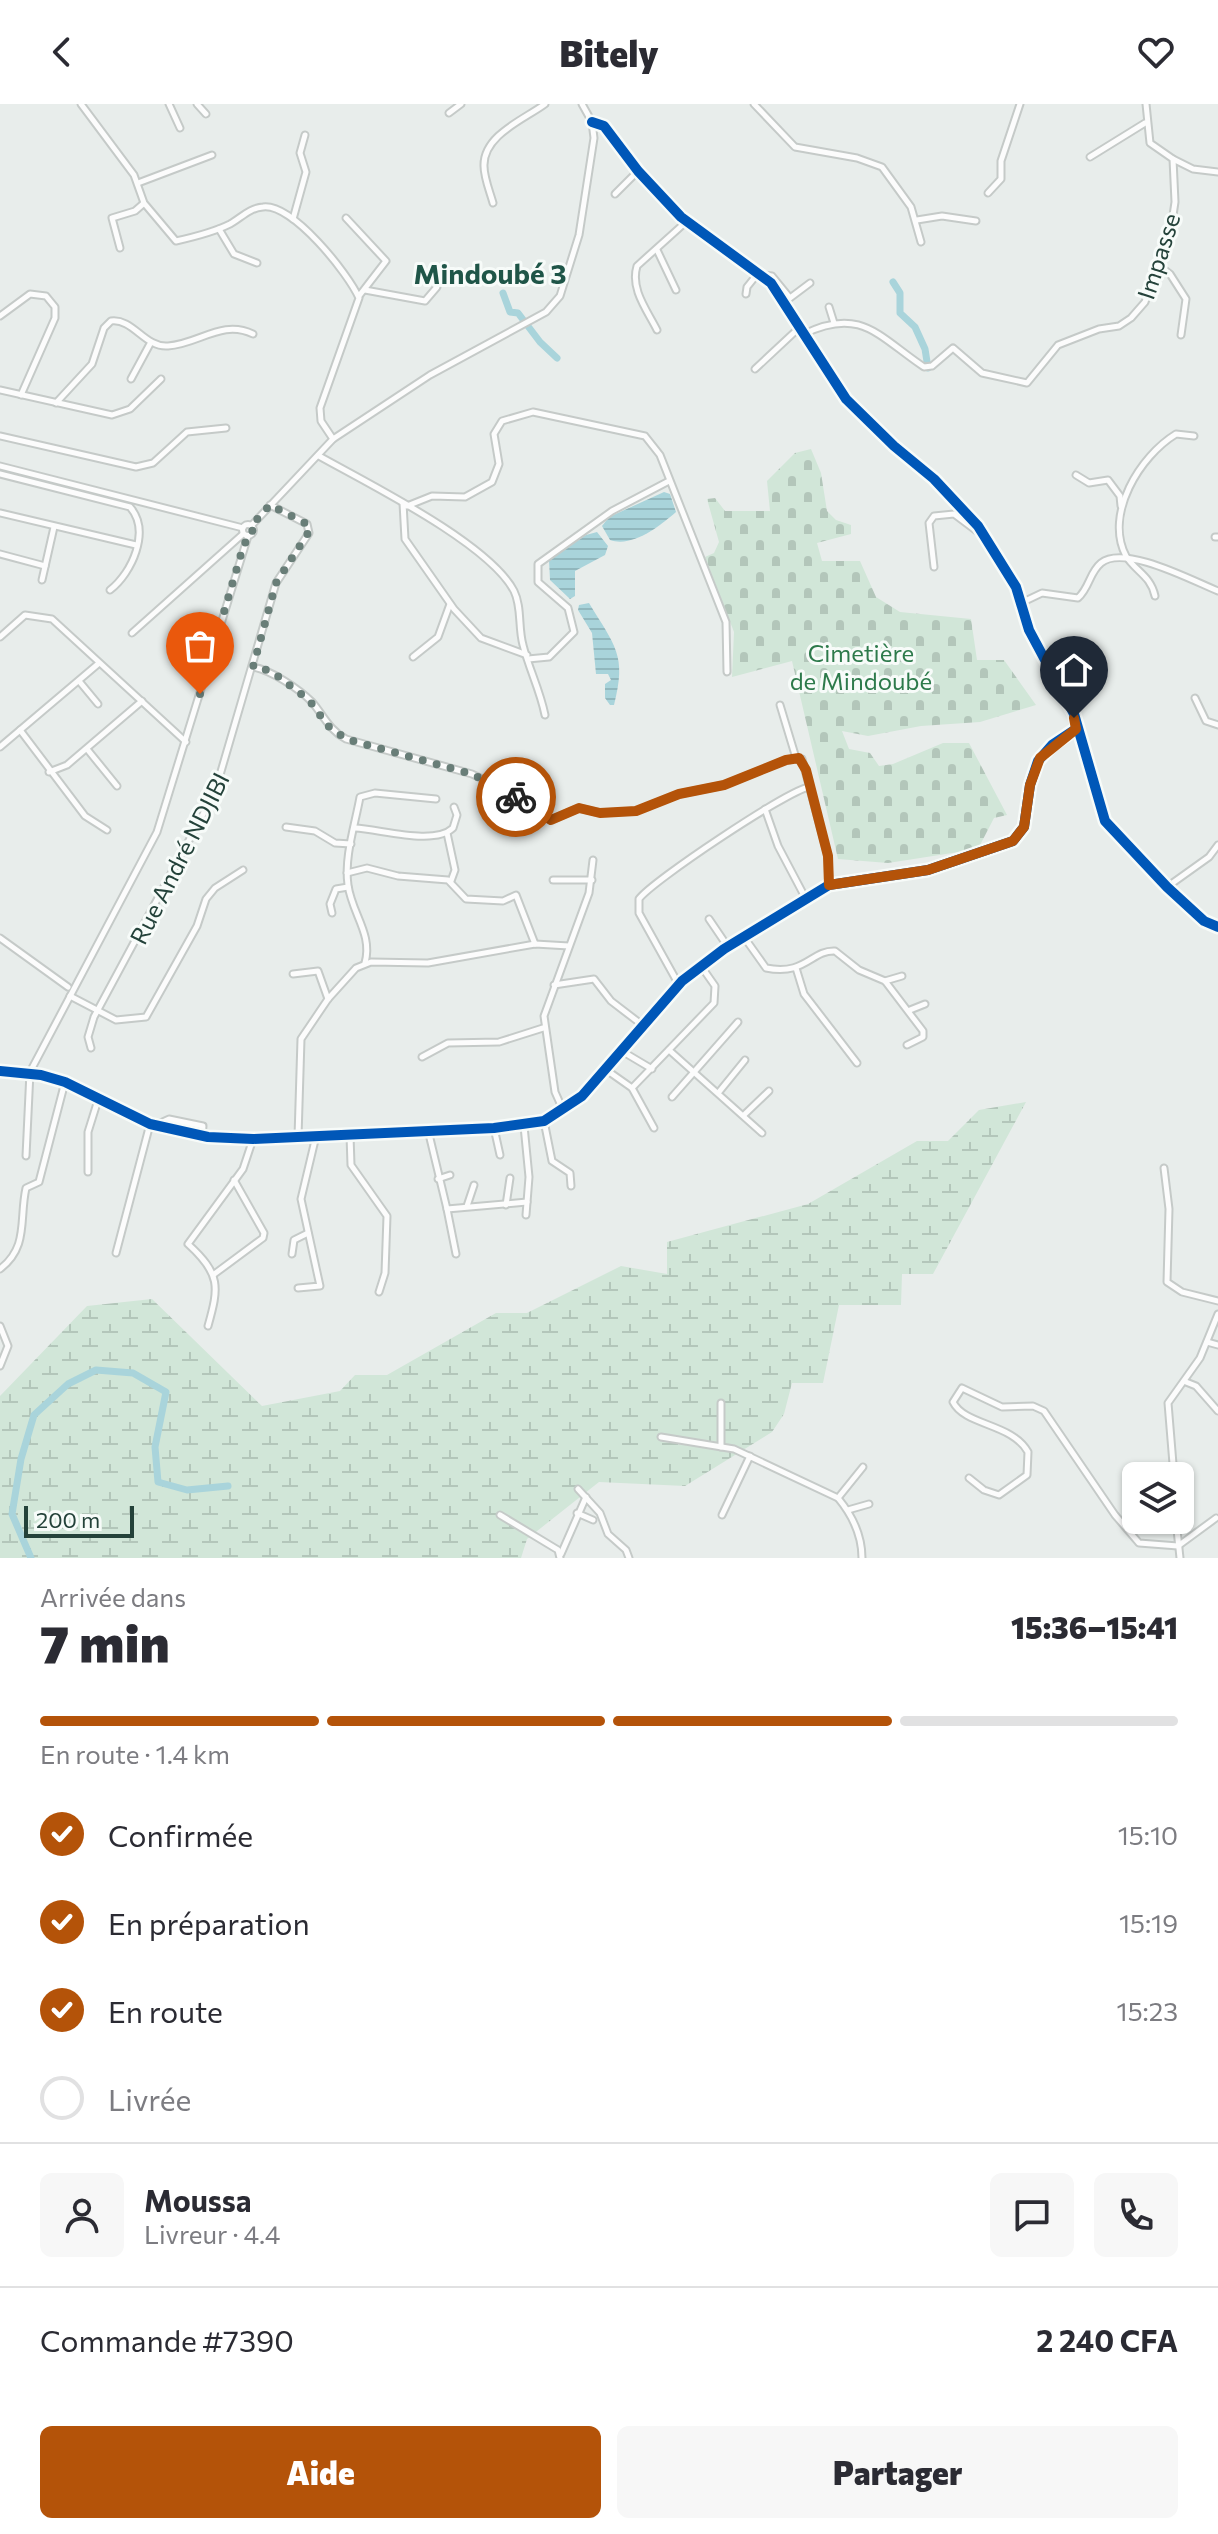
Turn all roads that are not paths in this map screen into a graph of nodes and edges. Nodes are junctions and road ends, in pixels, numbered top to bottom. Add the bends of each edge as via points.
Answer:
1 (81, 104) edge
2 (169, 104) edge
3 (197, 104) edge
4 (461, 104) edge
5 (545, 104) edge
6 (582, 104) edge
7 (754, 104) edge
8 (1020, 104) edge
9 (1146, 104) edge
10 (449, 113) dead end
11 (206, 114) dead end
12 (592, 122) junction
13 (1145, 123) junction
14 (180, 128) dead end
15 (305, 135) dead end
16 (212, 155) dead end
17 (1090, 157) dead end
18 (1173, 159) junction
19 (638, 171) junction
20 (1218, 172) edge
21 (138, 183) junction
22 (988, 193) dead end
23 (615, 194) dead end
24 (144, 203) junction
25 (493, 203) dead end
26 (346, 218) dead end
27 (293, 219) junction
28 (917, 220) junction
29 (687, 221) junction
30 (976, 221) dead end
31 (219, 229) junction
32 (921, 242) dead end
33 (120, 248) dead end
34 (657, 250) junction
35 (257, 263) dead end
36 (1157, 264) junction
37 (761, 273) junction
38 (810, 283) dead end
39 (437, 287) dead end
40 (365, 290) junction
41 (676, 290) dead end
42 (746, 294) dead end
43 (359, 296) junction
44 (829, 307) dead end
45 (0, 316) edge
46 (834, 323) junction
47 (800, 327) junction
48 (657, 330) dead end
49 (253, 334) dead end
50 (804, 334) junction
51 (1181, 335) dead end
52 (151, 342) junction
53 (755, 369) dead end
54 (131, 379) dead end
55 (161, 379) dead end
56 (0, 390) edge
57 (21, 395) junction
58 (56, 403) junction
59 (226, 428) dead end
60 (0, 436) edge
61 (1194, 436) dead end
62 (333, 439) junction
63 (319, 456) junction
64 (0, 466) edge
65 (0, 474) edge
66 (1076, 475) dead end
67 (669, 481) junction
68 (270, 505) junction
69 (405, 505) junction
70 (1120, 511) junction
71 (0, 513) edge
72 (54, 527) junction
73 (243, 531) junction
74 (986, 538) junction
75 (136, 545) junction
76 (0, 554) edge
77 (1127, 557) junction
78 (45, 566) junction
79 (934, 567) dead end
80 (42, 580) dead end
81 (110, 590) dead end
82 (1218, 591) edge
83 (1155, 596) dead end
84 (1021, 603) junction
85 (450, 604) junction
86 (132, 633) dead end
87 (0, 637) edge
88 (413, 657) dead end
89 (528, 657) junction
90 (98, 664) junction
91 (253, 667) junction
92 (727, 672) dead end
93 (79, 681) junction
94 (1195, 698) dead end
95 (142, 701) junction
96 (98, 704) dead end
97 (780, 705) dead end
98 (545, 715) dead end
99 (1218, 725) edge
100 (1076, 729) junction
101 (20, 730) junction
102 (186, 742) junction
103 (0, 747) edge
104 (87, 749) junction
105 (796, 758) junction
106 (49, 772) junction
107 (117, 786) dead end
108 (809, 787) junction
109 (436, 799) dead end
110 (454, 807) dead end
111 (765, 809) junction
112 (286, 827) dead end
113 (355, 828) junction
114 (107, 830) dead end
115 (447, 833) junction
116 (351, 844) junction
117 (1218, 845) edge
118 (593, 860) dead end
119 (243, 870) dead end
120 (347, 873) junction
121 (553, 880) dead end
122 (583, 880) junction
123 (592, 880) junction
124 (451, 881) junction
125 (829, 885) junction
126 (348, 887) junction
127 (1167, 887) junction
128 (587, 896) junction
129 (807, 901) junction
130 (332, 913) dead end
131 (709, 919) dead end
132 (1218, 927) edge
133 (744, 937) junction
134 (0, 938) edge
135 (535, 944) junction
136 (569, 946) junction
137 (728, 947) junction
138 (365, 963) junction
139 (701, 966) junction
140 (796, 968) junction
141 (293, 974) dead end
142 (902, 976) dead end
143 (885, 981) junction
144 (553, 985) junction
145 (679, 985) junction
146 (77, 986) junction
147 (68, 987) junction
148 (71, 996) junction
149 (328, 999) junction
150 (925, 1004) dead end
151 (910, 1010) junction
152 (99, 1012) junction
153 (738, 1022) dead end
154 (641, 1024) junction
155 (544, 1028) junction
156 (907, 1045) dead end
157 (91, 1048) dead end
158 (620, 1050) junction
159 (669, 1050) junction
160 (422, 1057) dead end
161 (745, 1060) dead end
162 (857, 1063) dead end
163 (605, 1069) junction
164 (652, 1069) junction
165 (693, 1070) junction
166 (0, 1071) edge
167 (30, 1072) junction
168 (65, 1082) junction
169 (632, 1088) junction
170 (769, 1091) dead end
171 (719, 1092) junction
172 (672, 1097) dead end
173 (98, 1100) junction
174 (563, 1110) junction
175 (745, 1114) junction
176 (544, 1121) junction
177 (152, 1125) junction
178 (524, 1126) junction
179 (494, 1128) junction
180 (654, 1128) dead end
181 (428, 1130) junction
182 (762, 1133) dead end
183 (350, 1135) junction
184 (202, 1136) junction
185 (316, 1136) junction
186 (298, 1137) junction
187 (253, 1139) junction
188 (500, 1155) dead end
189 (26, 1156) dead end
190 (1164, 1168) dead end
191 (88, 1172) dead end
192 (450, 1175) dead end
193 (510, 1178) dead end
194 (438, 1179) junction
195 (234, 1180) junction
196 (474, 1185) dead end
197 (571, 1186) dead end
198 (527, 1202) junction
199 (506, 1205) junction
200 (467, 1206) junction
201 (447, 1209) junction
202 (526, 1215) dead end
203 (308, 1233) junction
204 (116, 1253) dead end
205 (292, 1254) dead end
206 (456, 1254) dead end
207 (0, 1269) edge
208 (213, 1275) junction
209 (298, 1288) dead end
210 (379, 1292) dead end
211 (1218, 1301) edge
212 (1218, 1314) edge
213 (0, 1326) edge
214 (208, 1326) dead end
215 (1207, 1342) junction
216 (1218, 1345) edge
217 (0, 1366) edge
218 (1186, 1382) junction
219 (721, 1403) dead end
220 (1218, 1411) edge
221 (661, 1437) dead end
222 (721, 1447) junction
223 (750, 1456) junction
224 (1173, 1462) edge
225 (863, 1467) dead end
226 (969, 1478) dead end
227 (578, 1489) dead end
228 (586, 1497) junction
229 (838, 1498) junction
230 (869, 1504) dead end
231 (848, 1510) junction
232 (577, 1513) junction
233 (500, 1515) dead end
234 (722, 1515) dead end
235 (1216, 1518) edge
236 (593, 1520) dead end
237 (1177, 1534) edge
238 (1167, 1546) junction
239 (1178, 1546) junction
240 (560, 1556) edge
241 (629, 1558) edge
242 (862, 1558) edge
243 (1178, 1558) edge

1 - 21 street
2 - 14 street
3 - 11 street
4 - 10 street
5 - 25 street via 490,147 484,168
6 - 12 street
7 - 28 street via 795,147 882,167
8 - 22 street via 1001,161 1001,179
9 - 13 street
12 - 19 street via 604,126
12 - 62 street via 578,241 557,301
13 - 17 street
13 - 18 street via 1150,143
15 - 27 street via 300,153 306,172
16 - 21 street
18 - 20 street via 1193,169
18 - 36 street, Impasse via 1175,202
19 - 23 street
19 - 29 street
21 - 24 street
24 - 31 street via 176,241
24 - 33 street via 112,218
26 - 40 street via 386,261
27 - 31 street via 273,207 258,207
27 - 43 street via 338,264
28 - 30 street via 942,216
28 - 32 street
29 - 34 street
29 - 37 street
31 - 35 street via 234,254
34 - 41 street
34 - 48 street via 637,266 634,281
36 - 46 street, Impasse via 1138,312 1119,326 1058,345 1027,383 977,370 953,348 924,367 876,330
36 - 51 street via 1186,299
37 - 38 street via 772,276 790,298
37 - 42 street
37 - 47 street
39 - 40 street via 425,301
40 - 43 street
43 - 62 street via 320,408 321,421
44 - 46 street
45 - 57 street via 30,294 46,296 55,307
46 - 50 street, Impasse
47 - 50 street
47 - 53 street
49 - 52 street via 234,327 171,346
50 - 74 street via 846,399 934,479
52 - 54 street
52 - 58 street via 123,322 111,321 92,364
55 - 58 street via 118,414
56 - 57 street
57 - 58 street
59 - 60 street via 187,432 153,463 136,467
61 - 70 street via 1176,434 1148,455
62 - 63 street
63 - 68 street
63 - 69 street
64 - 73 street
65 - 75 street via 130,507 140,526
66 - 70 street via 1089,483 1110,482 1120,496
67 - 69 street via 660,455 645,436 526,412 497,427 493,440 499,471 492,482 465,497 432,496
67 - 89 street via 603,517 538,564 538,582 568,608 574,632 549,657
67 - 92 street via 726,622
68 - 73 street via 251,526 253,533
68 - 91 street, Rue André NDJIBI via 310,530 276,583
69 - 85 street via 405,539
69 - 89 street via 487,561 510,585
70 - 77 street
71 - 72 street
72 - 75 street
72 - 78 street
73 - 86 street
73 - 102 street
74 - 79 street via 954,514 934,516 929,523
74 - 84 street
75 - 81 street via 122,578
76 - 78 street
77 - 82 street
77 - 83 street via 1145,573
77 - 84 street via 1103,561 1078,598 1042,593
78 - 80 street
84 - 100 street via 1029,630 1074,714
85 - 88 street via 438,637
85 - 89 street via 481,638
87 - 90 street via 25,615 52,619
89 - 98 street
90 - 93 street
90 - 95 street
91 - 105 street via 271,671 309,700 328,726 346,739 472,774 551,820 579,808 636,811
91 - 152 street, Rue André NDJIBI via 215,792
93 - 96 street
93 - 101 street
94 - 99 street via 1206,721
95 - 102 street
95 - 104 street
97 - 105 street
100 - 125 street via 1040,758 1024,827 1013,841 928,870
100 - 127 street via 1105,821
101 - 103 street
101 - 106 street
102 - 146 street via 157,832
104 - 106 street
104 - 107 street
105 - 108 street via 804,762
106 - 114 street via 90,821
108 - 111 street
108 - 125 street via 828,856
109 - 113 street via 365,794
110 - 115 street via 456,821
111 - 129 street
111 - 145 street via 639,899 639,913
112 - 116 street
113 - 115 street via 421,836
113 - 116 street
115 - 124 street via 455,870
116 - 120 street
117 - 127 street
118 - 123 street
119 - 152 street via 210,893 146,1017 119,1021
120 - 124 street via 370,868
120 - 126 street
121 - 122 street
122 - 123 street
122 - 128 street
123 - 128 street
124 - 135 street via 462,899 496,902 516,895
125 - 129 street
126 - 130 street via 336,889
126 - 138 street via 369,940
127 - 132 street
128 - 136 street
129 - 133 street
131 - 137 street
133 - 137 street
133 - 140 street via 766,968
134 - 147 street
135 - 136 street
135 - 138 street via 428,963
136 - 144 street
137 - 139 street
138 - 149 street
139 - 145 street
139 - 159 street via 717,997
140 - 143 street via 835,951
140 - 162 street via 804,994
141 - 149 street via 318,971
142 - 143 street
143 - 151 street
144 - 154 street via 594,979 611,1001
144 - 155 street
145 - 154 street
146 - 147 street
146 - 148 street
147 - 148 street
148 - 152 street
148 - 167 street
149 - 186 street via 299,1046
150 - 151 street
151 - 156 street via 924,1034
152 - 157 street, Rue André NDJIBI via 89,1032
153 - 165 street
154 - 158 street
155 - 160 street via 499,1042 448,1043
155 - 174 street
158 - 163 street
158 - 164 street
159 - 164 street
159 - 165 street
161 - 171 street
163 - 169 street
163 - 174 street
164 - 169 street
165 - 171 street
165 - 172 street
166 - 167 street
167 - 168 street
167 - 189 street
168 - 173 street
168 - 207 street via 39,1182 28,1185 24,1193 19,1246
169 - 180 street
170 - 175 street
171 - 175 street
173 - 177 street
173 - 191 street via 88,1132
174 - 176 street
175 - 182 street
176 - 178 street
176 - 197 street via 552,1161 570,1173
177 - 184 street
177 - 184 street via 169,1119 203,1126
177 - 204 street
178 - 179 street
178 - 198 street
179 - 181 street
179 - 188 street
181 - 183 street
181 - 194 street
183 - 185 street
183 - 210 street via 351,1165 387,1216
184 - 187 street
185 - 186 street
185 - 203 street via 301,1199
186 - 187 street
187 - 195 street
190 - 211 street via 1167,1282 1182,1292
192 - 194 street
193 - 199 street
194 - 201 street
195 - 208 street via 188,1244
195 - 208 street via 264,1236
196 - 200 street
198 - 199 street
198 - 202 street
199 - 200 street
200 - 201 street
201 - 206 street
203 - 205 street via 294,1240
203 - 209 street via 320,1286
208 - 214 street via 217,1304
212 - 215 street
213 - 217 street via 8,1346
215 - 216 street
215 - 218 street
218 - 220 street
218 - 224 street via 1167,1409
219 - 222 street
221 - 222 street
222 - 223 street
223 - 229 street
223 - 234 street
225 - 229 street
226 - 238 street via 999,1495 1027,1475 1028,1452 1005,1431 957,1410 954,1397 962,1388 1002,1407 1044,1411 1139,1543
227 - 228 street
228 - 232 street
228 - 241 street
229 - 231 street
230 - 231 street
231 - 242 street
232 - 236 street
232 - 240 street
233 - 240 street
235 - 239 street
237 - 239 street
238 - 239 street
238 - 243 street
239 - 243 street

